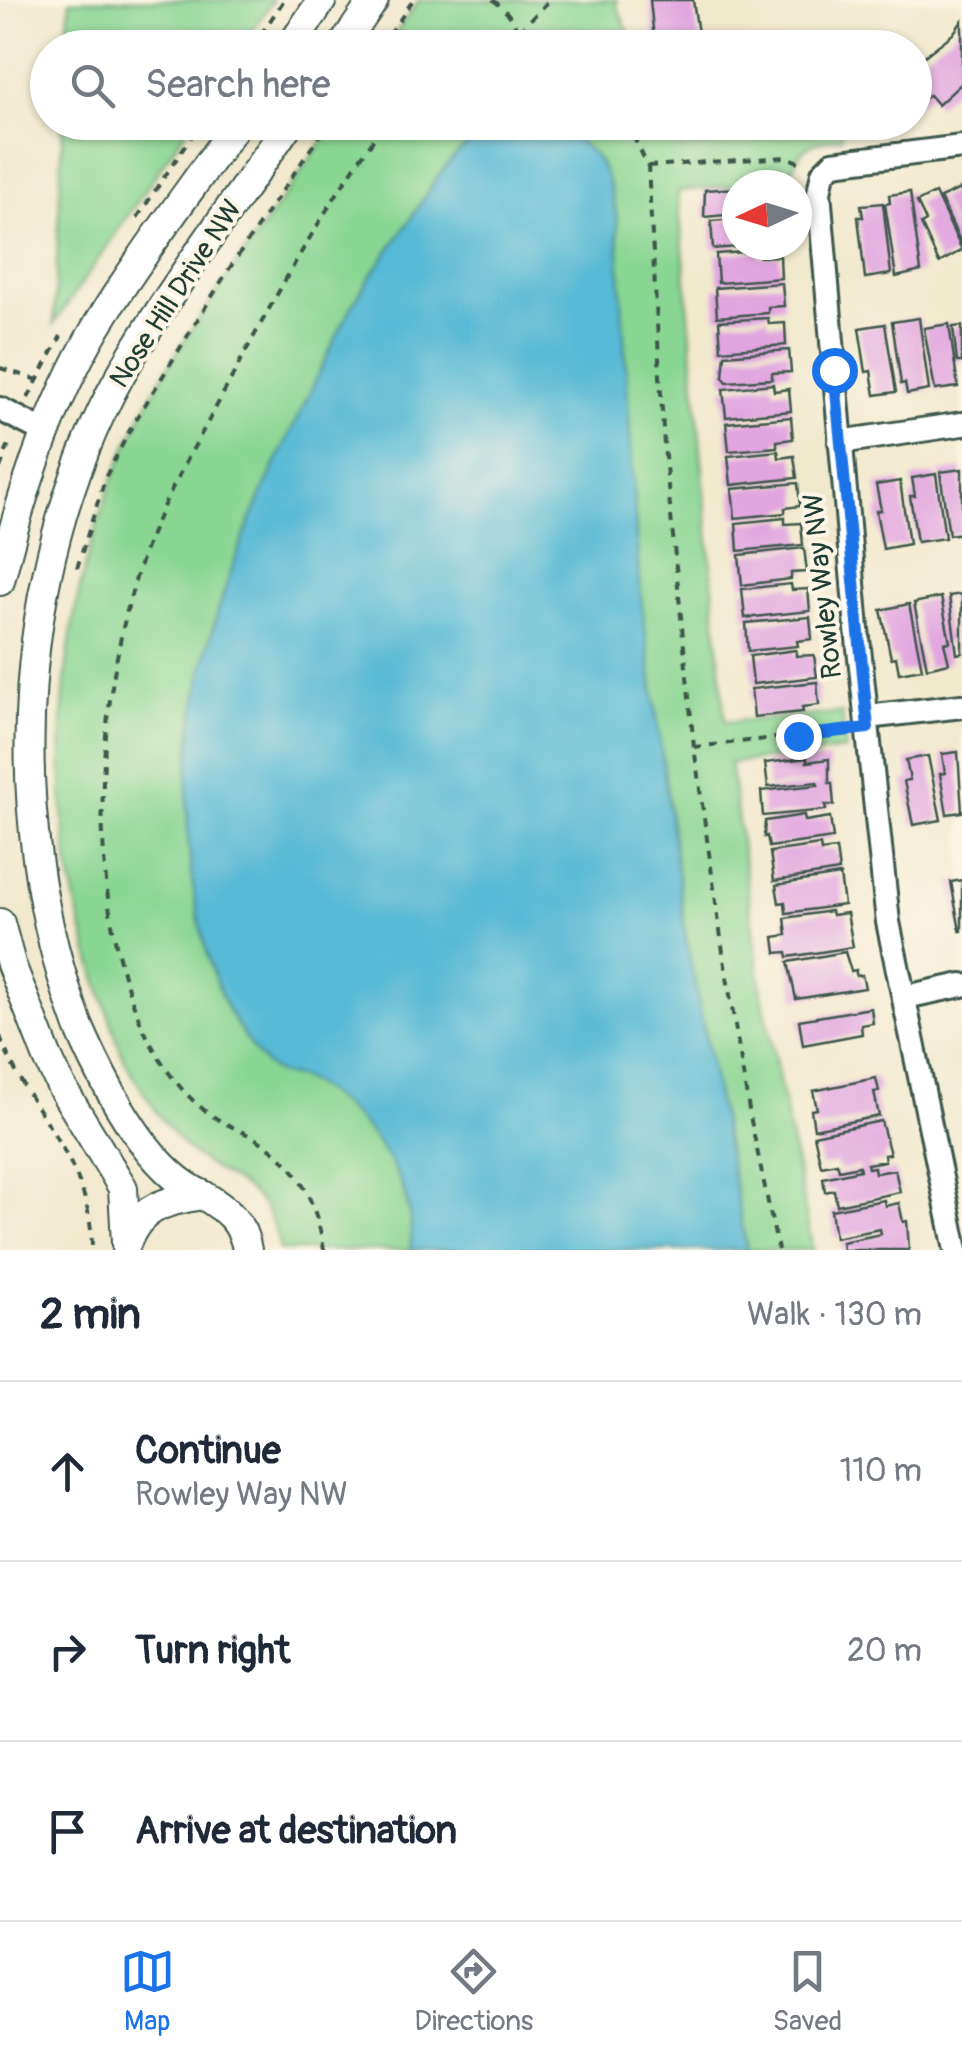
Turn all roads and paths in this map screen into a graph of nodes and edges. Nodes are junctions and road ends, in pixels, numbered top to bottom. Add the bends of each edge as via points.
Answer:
1 (284, 0) edge
2 (322, 0) edge
3 (374, 0) edge
4 (414, 0) edge
5 (493, 0) edge
6 (550, 0) edge
7 (264, 30) edge
8 (302, 30) edge
9 (353, 30) edge
10 (393, 30) edge
11 (518, 30) edge
12 (520, 30) edge
13 (225, 140) edge
14 (278, 140) edge
15 (318, 140) edge
16 (373, 140) edge
17 (635, 140) edge
18 (962, 146) edge
19 (648, 166) junction
20 (822, 174) junction
21 (0, 368) edge
22 (36, 379) dead end
23 (0, 409) edge
24 (962, 424) edge
25 (46, 432) junction
26 (840, 442) junction
27 (84, 448) junction
28 (0, 581) edge
29 (73, 581) dead end
30 (962, 706) edge
31 (867, 722) junction
32 (694, 747) junction
33 (0, 923) edge
34 (962, 985) edge
35 (905, 997) junction
36 (0, 1036) edge
37 (203, 1195) junction
38 (126, 1246) edge
39 (92, 1250) edge
40 (247, 1250) edge
41 (324, 1250) edge
42 (778, 1250) edge
43 (956, 1250) edge

1 - 7 path
2 - 8 street
3 - 9 street
4 - 10 path
5 - 11 path
6 - 12 path
13 - 25 street, Nose Hill Drive NW via 105,312
14 - 27 street, Nose Hill Drive NW via 132,355
15 - 29 path via 132,426 106,476
16 - 41 path via 279,288 146,547 126,614 103,777 114,927 142,1025 182,1090 298,1174
17 - 19 path
18 - 20 street via 833,162
19 - 20 path via 786,157
19 - 32 path via 664,446
20 - 26 street, Rowley Way NW
21 - 22 path
23 - 25 street
24 - 26 street
25 - 27 street
25 - 28 street, Nose Hill Drive NW
26 - 31 street, Rowley Way NW
27 - 37 street, Nose Hill Drive NW via 52,542 30,670 26,789 38,888 57,971 91,1054 155,1157
30 - 31 street
31 - 32 path
31 - 35 street, Rowley Way NW via 888,922
32 - 42 path via 724,959
33 - 38 street via 47,1056 123,1188
34 - 35 street
35 - 43 street, Rowley Way NW
36 - 39 path via 87,1198
37 - 38 street via 147,1210
37 - 40 street, Nose Hill Drive NW via 235,1218

